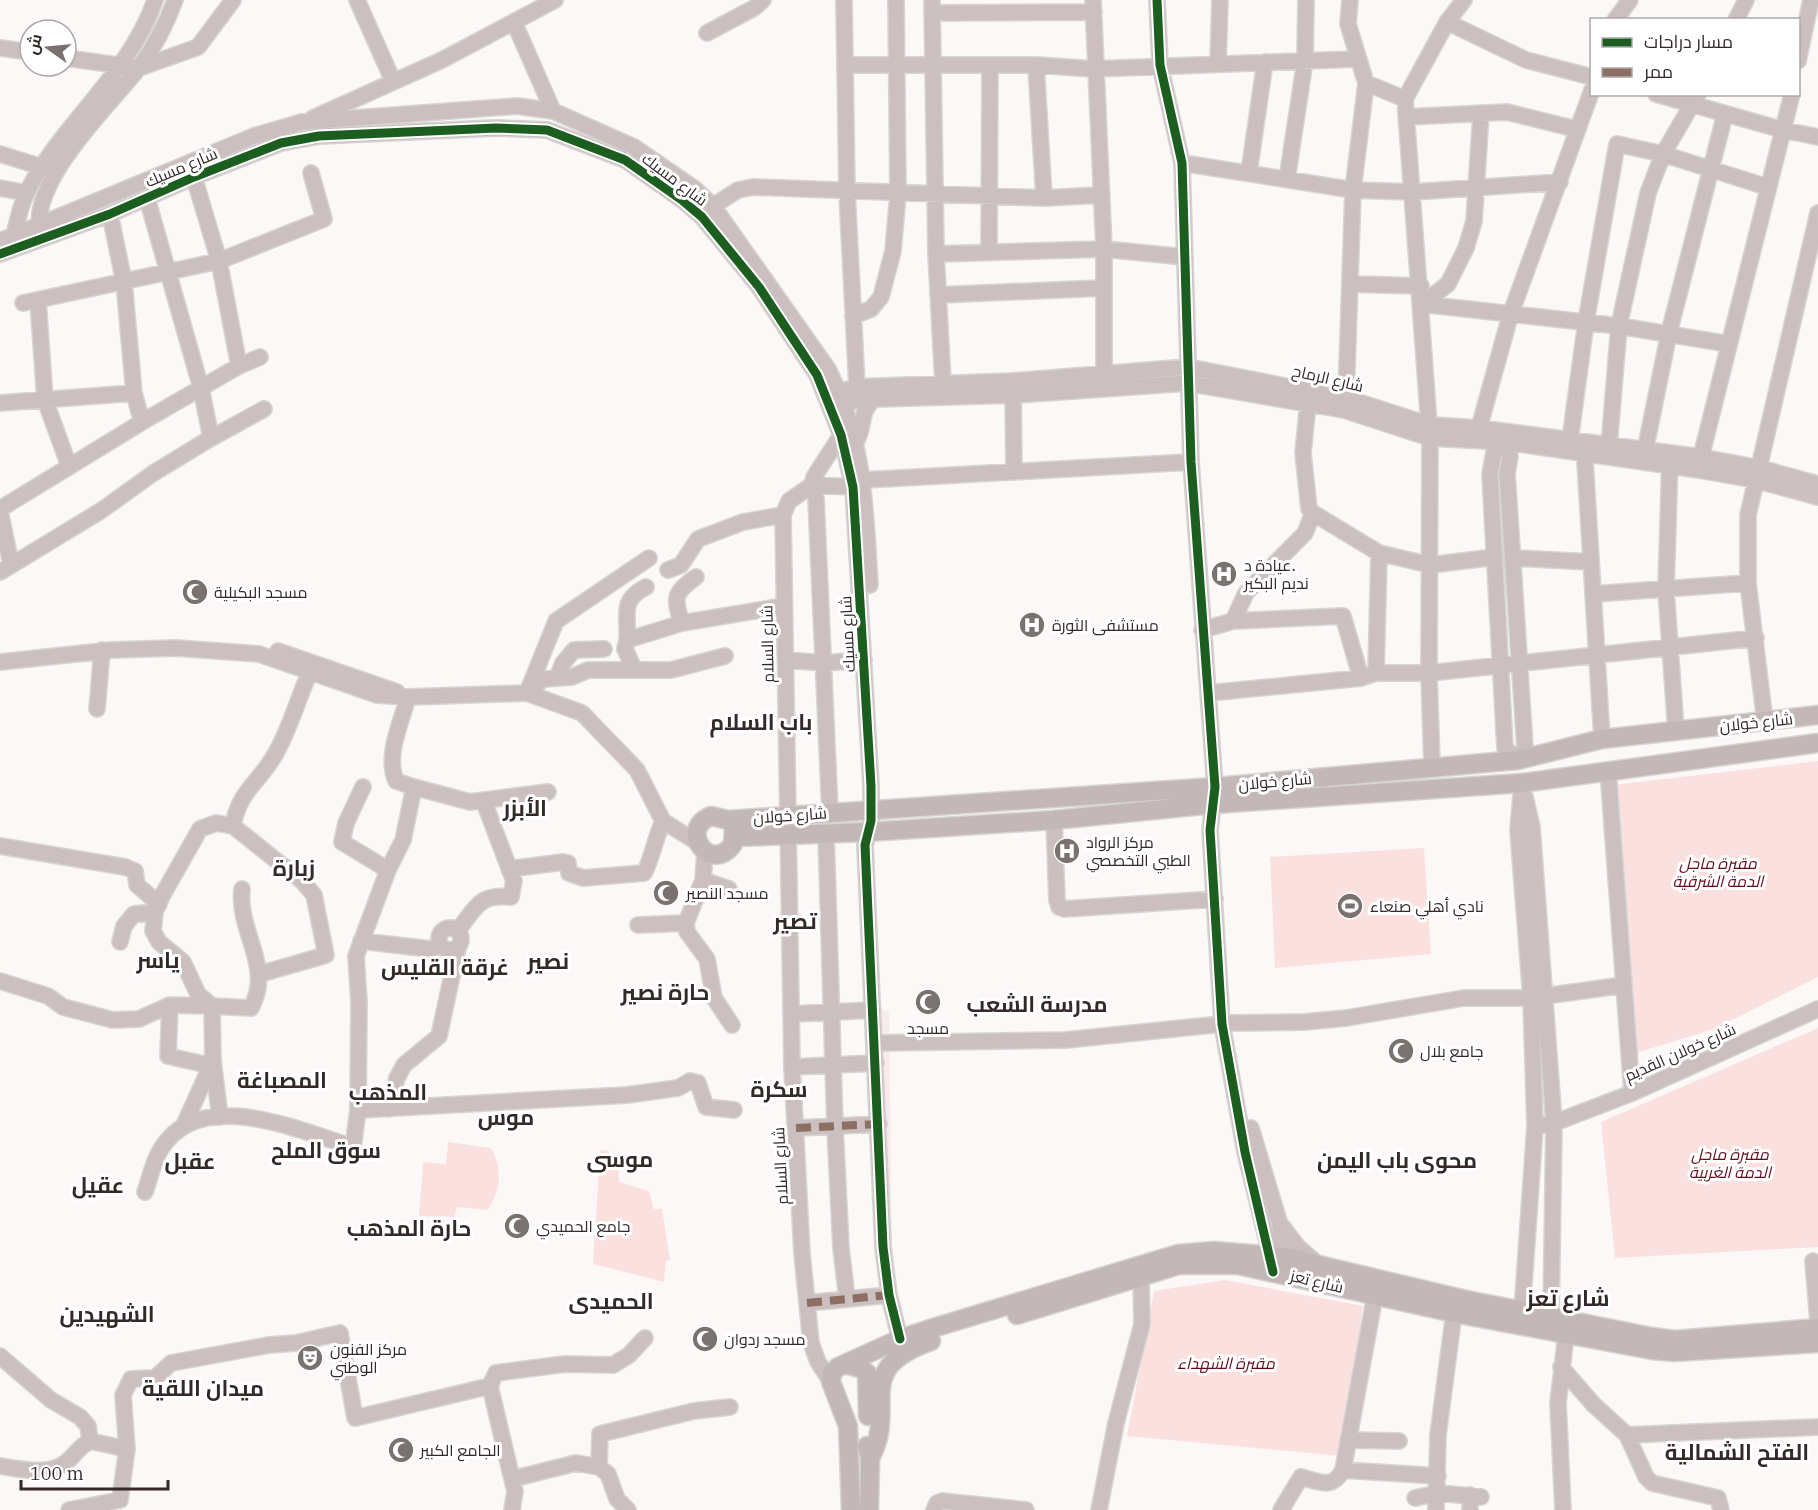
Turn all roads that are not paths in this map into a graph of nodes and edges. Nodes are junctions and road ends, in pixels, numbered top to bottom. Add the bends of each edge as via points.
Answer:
1 (155, 0) edge
2 (175, 0) edge
3 (233, 0) edge
4 (357, 0) edge
5 (555, 0) edge
6 (763, 0) edge
7 (844, 0) edge
8 (896, 0) edge
9 (1157, 0) edge
10 (1220, 0) edge
11 (1306, 0) edge
12 (1350, 0) edge
13 (1464, 0) edge
14 (1630, 0) edge
15 (1746, 0) edge
16 (1804, 1) edge
17 (1094, 6) edge
18 (932, 7) edge
19 (1616, 18) edge
20 (1737, 18) edge
21 (514, 22) junction
22 (1447, 22) junction
23 (707, 33) dead end
24 (1800, 41) edge
25 (0, 48) edge
26 (18, 50) edge
27 (1358, 59) junction
28 (78, 60) edge
29 (1305, 61) junction
30 (1264, 62) junction
31 (1218, 63) junction
32 (845, 65) junction
33 (896, 65) junction
34 (933, 65) junction
35 (1036, 65) junction
36 (1160, 65) junction
37 (121, 66) junction
38 (990, 66) junction
39 (139, 68) junction
40 (1094, 69) junction
41 (1590, 76) edge
42 (393, 81) junction
43 (1366, 83) junction
44 (1590, 95) edge
45 (1669, 96) edge
46 (1792, 96) edge
47 (1405, 99) junction
48 (1695, 100) edge
49 (553, 111) junction
50 (1481, 113) junction
51 (1725, 114) junction
52 (1406, 117) junction
53 (302, 123) junction
54 (1576, 129) junction
55 (1783, 130) junction
56 (1818, 136) edge
57 (0, 154) edge
58 (1663, 154) junction
59 (1182, 163) junction
60 (42, 167) junction
61 (1710, 171) junction
62 (1249, 172) junction
63 (311, 173) dead end
64 (194, 177) junction
65 (1287, 179) junction
66 (1560, 182) junction
67 (1477, 187) junction
68 (1767, 187) junction
69 (0, 188) edge
70 (1353, 190) junction
71 (847, 192) junction
72 (1413, 192) junction
73 (27, 194) junction
74 (898, 194) junction
75 (936, 195) junction
76 (1102, 195) junction
77 (989, 197) junction
78 (147, 198) junction
79 (1044, 198) junction
80 (713, 206) junction
81 (1818, 213) edge
82 (110, 214) junction
83 (40, 232) junction
84 (10, 242) edge
85 (1104, 249) junction
86 (989, 252) junction
87 (0, 254) edge
88 (936, 254) junction
89 (1185, 257) junction
90 (219, 261) junction
91 (168, 272) junction
92 (124, 282) junction
93 (1350, 284) junction
94 (1420, 286) junction
95 (1103, 288) junction
96 (938, 295) junction
97 (1422, 304) junction
98 (853, 316) junction
99 (1510, 316) junction
100 (1586, 322) junction
101 (1619, 326) junction
102 (1669, 333) junction
103 (1729, 344) junction
104 (260, 357) dead end
105 (239, 366) junction
106 (1104, 374) junction
107 (1188, 375) junction
108 (943, 384) junction
109 (857, 387) junction
110 (201, 388) junction
111 (1013, 388) junction
112 (134, 393) junction
113 (1346, 398) junction
114 (835, 399) junction
115 (874, 399) junction
116 (45, 400) junction
117 (0, 403) edge
118 (1308, 403) junction
119 (264, 409) dead end
120 (142, 422) junction
121 (1479, 428) junction
122 (1430, 432) junction
123 (841, 435) junction
124 (211, 438) junction
125 (1509, 438) junction
126 (856, 442) junction
127 (1579, 446) junction
128 (1609, 446) junction
129 (1645, 451) junction
130 (1701, 457) junction
131 (1669, 461) junction
132 (1191, 462) junction
133 (69, 466) junction
134 (1014, 472) junction
135 (1757, 474) junction
136 (812, 484) junction
137 (859, 484) junction
138 (1818, 484) edge
139 (1818, 497) edge
140 (0, 510) edge
141 (1313, 513) junction
142 (783, 515) junction
143 (1379, 553) junction
144 (1495, 557) junction
145 (649, 558) dead end
146 (1514, 558) junction
147 (1591, 562) junction
148 (1430, 565) junction
149 (6, 568) edge
150 (668, 570) dead end
151 (696, 576) dead end
152 (1748, 583) junction
153 (646, 588) dead end
154 (1666, 590) junction
155 (1593, 594) junction
156 (784, 606) junction
157 (1233, 621) junction
158 (682, 623) junction
159 (1202, 630) junction
160 (1756, 638) junction
161 (627, 640) junction
162 (1669, 646) junction
163 (604, 649) dead end
164 (102, 650) junction
165 (1597, 653) junction
166 (725, 656) dead end
167 (27, 658) junction
168 (786, 660) junction
169 (864, 660) junction
170 (0, 662) edge
171 (824, 663) junction
172 (1519, 663) junction
173 (1501, 665) junction
174 (634, 669) junction
175 (1376, 673) junction
176 (1429, 673) junction
177 (309, 674) junction
178 (557, 678) junction
179 (1361, 678) junction
180 (527, 693) junction
181 (1209, 693) junction
182 (408, 697) junction
183 (97, 709) dead end
184 (1818, 715) edge
185 (1765, 722) junction
186 (1676, 731) junction
187 (1602, 739) junction
188 (1818, 743) edge
189 (1518, 760) junction
190 (1432, 767) junction
191 (1608, 770) junction
192 (1522, 783) junction
193 (363, 786) dead end
194 (414, 787) junction
195 (549, 792) dead end
196 (1214, 795) junction
197 (484, 802) junction
198 (942, 806) junction
199 (876, 811) junction
200 (830, 813) junction
201 (788, 815) junction
202 (754, 817) junction
203 (728, 820) junction
204 (1054, 820) junction
205 (702, 822) junction
206 (667, 824) junction
207 (233, 826) junction
208 (945, 826) junction
209 (872, 832) junction
210 (826, 833) junction
211 (788, 835) junction
212 (755, 836) junction
213 (735, 837) junction
214 (0, 846) edge
215 (702, 848) junction
216 (509, 869) junction
217 (388, 870) junction
218 (703, 880) junction
219 (242, 889) dead end
220 (729, 889) dead end
221 (1215, 899) junction
222 (157, 908) junction
223 (686, 923) junction
224 (638, 925) dead end
225 (458, 930) junction
226 (361, 941) junction
227 (120, 942) dead end
228 (441, 945) junction
229 (458, 948) junction
230 (260, 974) junction
231 (0, 981) edge
232 (1624, 985) junction
233 (1538, 996) junction
234 (170, 1005) junction
235 (212, 1006) junction
236 (1818, 1009) edge
237 (873, 1010) junction
238 (833, 1013) junction
239 (793, 1014) junction
240 (1226, 1023) junction
241 (732, 1026) dead end
242 (880, 1042) junction
243 (213, 1061) junction
244 (876, 1063) junction
245 (792, 1067) junction
246 (834, 1067) junction
247 (1632, 1093) junction
248 (389, 1109) junction
249 (358, 1110) junction
250 (734, 1110) dead end
251 (220, 1117) junction
252 (1554, 1123) junction
253 (879, 1124) junction
254 (1535, 1126) junction
255 (183, 1127) junction
256 (835, 1127) junction
257 (796, 1128) junction
258 (1250, 1150) junction
259 (145, 1192) dead end
260 (1279, 1221) junction
261 (1813, 1261) dead end
262 (1279, 1265) junction
263 (1321, 1267) junction
264 (1141, 1279) junction
265 (889, 1295) junction
266 (1375, 1295) junction
267 (847, 1299) junction
268 (807, 1303) junction
269 (1522, 1312) junction
270 (1454, 1313) junction
271 (1551, 1317) junction
272 (1818, 1321) edge
273 (1818, 1328) edge
274 (1566, 1335) junction
275 (645, 1338) dead end
276 (900, 1338) junction
277 (1818, 1343) edge
278 (1674, 1346) junction
279 (0, 1356) edge
280 (845, 1364) junction
281 (1561, 1367) junction
282 (831, 1382) junction
283 (490, 1386) junction
284 (730, 1407) dead end
285 (1818, 1427) edge
286 (1627, 1435) junction
287 (1348, 1440) junction
288 (90, 1441) junction
289 (1399, 1441) dead end
290 (127, 1449) junction
291 (870, 1458) junction
292 (0, 1466) edge
293 (599, 1467) junction
294 (1343, 1470) junction
295 (1438, 1476) junction
296 (512, 1479) junction
297 (1438, 1493) junction
298 (1415, 1498) dead end
299 (1474, 1500) edge
300 (69, 1510) edge
301 (512, 1510) edge
302 (628, 1510) edge
303 (851, 1510) edge
304 (870, 1510) edge
305 (934, 1510) edge
306 (1026, 1510) edge
307 (1099, 1510) edge
308 (1281, 1510) edge
309 (1436, 1510) edge
310 (1563, 1510) edge
311 (1721, 1510) edge

1 - 37 street
2 - 39 street via 164,29
3 - 39 street via 198,47
4 - 42 street
5 - 21 street
6 - 23 street
7 - 32 street
8 - 33 street
9 - 36 street
10 - 31 street
11 - 29 street
12 - 27 street via 1348,24
13 - 22 street
14 - 19 street
15 - 20 street
16 - 24 street
17 - 18 street
17 - 40 street
18 - 34 street
21 - 42 street
21 - 49 street
22 - 41 street via 1526,60
22 - 47 street
25 - 26 street
27 - 29 street
27 - 43 street
28 - 37 street
29 - 30 street
29 - 65 street
30 - 31 street
30 - 62 street
31 - 36 street
32 - 33 street
32 - 71 street
33 - 34 street
33 - 74 street
34 - 38 street
34 - 75 street
35 - 38 street
35 - 40 street
35 - 79 street
36 - 40 street
36 - 59 street
37 - 39 street
37 - 60 street
38 - 77 street
39 - 83 street via 67,155 44,194 38,214
40 - 76 street
42 - 53 street
43 - 47 street
43 - 70 street
44 - 54 street
45 - 48 street
46 - 55 street
47 - 52 street
48 - 51 street
48 - 58 street
49 - 53 street, شارع مسيك via 518,106
49 - 80 street, شارع مسيك via 634,147
50 - 52 street
50 - 54 street via 1507,112
50 - 67 street
51 - 55 street
51 - 61 street
52 - 72 street
53 - 83 street, شارع مسيك via 254,136
54 - 66 street
55 - 56 street
55 - 68 street
57 - 60 street
58 - 61 street
58 - 100 street via 1617,144
58 - 101 street via 1648,194
59 - 62 street
59 - 89 street
60 - 73 street
61 - 68 street
61 - 102 street
62 - 65 street
63 - 90 street via 324,219
64 - 78 street, شارع مسيك
64 - 90 street
64 - 114 street, شارع مسيك via 281,143 319,136 496,128 548,130 625,160 702,217 759,287
65 - 70 street
66 - 67 street
66 - 99 street
67 - 72 street
67 - 97 street via 1474,221 1466,248 1448,284
68 - 103 street
69 - 73 street
70 - 72 street
70 - 93 street
71 - 74 street
71 - 80 street via 753,187 738,190
71 - 98 street
72 - 94 street
73 - 84 street
74 - 75 street
74 - 98 street via 893,251 881,297 871,309
75 - 77 street
75 - 88 street
76 - 79 street
76 - 85 street
77 - 79 street
77 - 86 street
78 - 82 street, شارع مسيك
78 - 91 street
80 - 114 street, شارع مسيك via 828,369
81 - 135 street
82 - 83 street, شارع مسيك
82 - 92 street
83 - 84 street, شارع مسيك
84 - 87 street, شارع مسيك
85 - 86 street
85 - 89 street
85 - 95 street
86 - 88 street
88 - 96 street
89 - 107 street
90 - 91 street
90 - 105 street
91 - 92 street
91 - 110 street
92 - 112 street
92 - 116 street via 30,302
93 - 94 street
93 - 113 street
94 - 97 street
95 - 96 street
95 - 106 street
96 - 108 street
97 - 99 street
97 - 122 street
98 - 109 street
99 - 100 street
99 - 121 street
100 - 101 street
100 - 127 street
101 - 102 street
101 - 128 street
102 - 103 street
102 - 129 street
103 - 130 street
104 - 105 street
105 - 110 street
106 - 107 street, شارع الرماح
106 - 111 street, شارع الرماح
107 - 111 street, شارع الرماح
107 - 113 street, شارع الرماح
107 - 118 street, شارع الرماح
107 - 132 street
108 - 109 street, شارع الرماح
108 - 111 street, شارع الرماح
109 - 114 street, شارع الرماح
110 - 120 street
110 - 124 street
111 - 115 street, شارع الرماح
111 - 134 street
112 - 116 street
112 - 120 street
113 - 122 street, شارع الرماح
114 - 115 street, شارع الرماح
114 - 123 street, شارع مسيك
114 - 126 street, شارع مسيك
115 - 126 street via 862,414 861,433
116 - 117 street
116 - 133 street
118 - 122 street, شارع الرماح
118 - 141 street via 1303,453 1309,509
119 - 124 street
120 - 133 street
121 - 122 street, شارع الرماح
121 - 125 street, شارع الرماح
122 - 125 street, شارع الرماح
122 - 148 street
123 - 136 street
123 - 137 street, شارع مسيك
124 - 149 street
125 - 127 street, شارع الرماح
125 - 127 street, شارع الرماح
125 - 144 street via 1494,452 1490,474
125 - 146 street via 1507,473
126 - 137 street, شارع مسيك
127 - 128 street, شارع الرماح
127 - 131 street, شارع الرماح
127 - 147 street
128 - 129 street, شارع الرماح
129 - 131 street, شارع الرماح
130 - 131 street, شارع الرماح
130 - 135 street, شارع الرماح
131 - 135 street, شارع الرماح via 1700,470
131 - 154 street
132 - 134 street
132 - 159 street
133 - 140 street
134 - 137 street
135 - 138 street, شارع الرماح
135 - 139 street, شارع الرماح
135 - 152 street via 1748,514
136 - 137 street
136 - 142 street via 789,501
136 - 171 street
137 - 169 street, شارع مسيك
137 - 199 street, شارع مسيك
140 - 149 street
141 - 143 street
141 - 157 street via 1305,533 1246,593
142 - 150 street via 743,522 698,539 681,565
142 - 156 street, شارع السلام
143 - 148 street
143 - 175 street
144 - 148 street
144 - 173 street
145 - 180 street via 556,621
146 - 147 street
146 - 172 street
147 - 155 street
148 - 176 street
151 - 158 street via 680,588 676,598
152 - 154 street
152 - 160 street
153 - 161 street via 632,594 626,604
154 - 155 street
154 - 162 street
155 - 165 street
156 - 158 street
156 - 168 street, شارع السلام
157 - 159 street
157 - 179 street via 1343,616
158 - 161 street
159 - 181 street
160 - 162 street
160 - 185 street
161 - 174 street via 625,649
162 - 165 street
162 - 186 street
163 - 178 street via 574,650
164 - 167 street
164 - 177 street via 176,648 259,654
164 - 183 street
165 - 172 street
165 - 187 street
166 - 174 street via 671,670
167 - 170 street
167 - 182 street via 57,646 110,640 261,646
168 - 171 street
168 - 201 street, شارع السلام
169 - 171 street
169 - 199 street, شارع مسيك
171 - 200 street
172 - 173 street
172 - 189 street via 1525,748
173 - 176 street
173 - 189 street via 1505,748
174 - 178 street via 588,670 573,677
175 - 176 street
175 - 179 street
176 - 190 street
177 - 182 street via 377,695
177 - 207 street via 278,750 236,805
178 - 180 street via 543,679
179 - 181 street
180 - 182 street
180 - 206 street via 582,713 637,770
181 - 196 street
182 - 194 street via 392,770 396,781
184 - 185 main road, شارع خولان
185 - 186 main road, شارع خولان
186 - 187 main road, شارع خولان
187 - 189 main road, شارع خولان
188 - 191 main road, شارع خولان
189 - 190 main road, شارع خولان
189 - 192 main road
190 - 196 main road, شارع خولان
191 - 192 main road, شارع خولان
191 - 232 street
192 - 196 main road, شارع خولان
192 - 233 street via 1532,828
193 - 217 street via 342,842
194 - 197 street
194 - 217 street via 403,840
195 - 197 street
196 - 198 main road, شارع خولان
196 - 204 main road, شارع خولان
196 - 221 street via 1210,830
196 - 240 street via 1220,828
197 - 216 street
198 - 199 main road, شارع خولان
198 - 208 main road
199 - 200 main road, شارع خولان
199 - 209 street, شارع مسيك
200 - 201 main road, شارع خولان
201 - 202 main road, شارع خولان
201 - 211 street, شارع السلام
202 - 203 main road, شارع خولان
202 - 212 main road via 747,827
203 - 205 main road via 717,816
203 - 213 main road
204 - 208 main road, شارع خولان
204 - 221 street via 1059,907
205 - 206 street
205 - 215 main road via 698,829
206 - 215 street
206 - 216 street via 653,841 649,868 644,873 573,877 568,864 563,862
207 - 222 street via 216,823 200,829
207 - 230 street via 314,895 326,955
208 - 209 main road, شارع خولان
209 - 210 main road, شارع خولان
209 - 237 street via 865,845
209 - 242 street
210 - 211 main road, شارع خولان
210 - 238 street
211 - 212 main road, شارع خولان
211 - 239 street, شارع السلام
212 - 213 main road, شارع خولان
213 - 215 main road via 724,853 711,854
214 - 222 street via 125,867 135,872 136,885
215 - 218 street
216 - 225 street via 514,881 511,897 483,899
217 - 226 street
218 - 220 street
218 - 223 street
219 - 230 street via 246,925
221 - 240 street
222 - 227 street via 134,914 124,926
222 - 235 street via 153,931 159,942 183,962 198,994
223 - 224 street
223 - 241 street via 691,941 706,959 714,998
225 - 228 street via 443,930 439,937
225 - 229 street via 462,937
226 - 228 street via 430,949
226 - 249 street via 356,956
228 - 229 street via 447,950
229 - 248 street via 439,1036 404,1065
230 - 235 street via 251,1008
231 - 234 street via 48,996 63,1007 113,1020 139,1019
232 - 233 street
232 - 247 street
233 - 240 street via 1464,998 1304,1022
233 - 252 street
233 - 254 street
234 - 235 street
234 - 243 street via 168,1056 203,1064
235 - 243 street
236 - 247 street, شارع خولان القديم
237 - 238 street
237 - 242 street
238 - 239 street
238 - 246 street
239 - 245 street, شارع السلام
240 - 242 street via 1066,1040
240 - 258 street
242 - 244 street
243 - 251 street
243 - 255 street
244 - 246 street
244 - 253 street
245 - 246 street
245 - 257 street, شارع السلام
246 - 256 street
247 - 252 street, شارع خولان القديم
248 - 249 street
248 - 250 street via 627,1095 678,1088 690,1081 699,1083 706,1107
249 - 251 street via 353,1147 278,1123
251 - 255 street
252 - 254 street, شارع خولان القديم
252 - 271 street
253 - 256 street
253 - 265 street via 883,1247
254 - 269 street
255 - 259 street via 161,1148
256 - 257 street
256 - 267 street
257 - 268 street, شارع السلام
258 - 260 street
258 - 262 street
260 - 262 street
260 - 263 street via 1298,1247
261 - 272 street
262 - 263 main road, شارع تعز
262 - 264 main road, شارع تعز via 1179,1265
262 - 266 main road, شارع تعز
262 - 276 main road, شارع تعز via 1214,1251 1178,1254
263 - 269 main road, شارع تعز
264 - 291 main road, شارع تعز via 935,1339 898,1356 885,1368 878,1438
264 - 307 street via 1142,1324 1116,1423
265 - 267 street
265 - 276 street
266 - 270 main road, شارع تعز
266 - 287 street
267 - 268 street
268 - 282 street, شارع السلام via 811,1343
269 - 271 main road, شارع تعز
270 - 274 main road, شارع تعز
270 - 295 street via 1438,1435
271 - 278 main road, شارع تعز
273 - 278 main road, شارع تعز
274 - 278 main road, شارع تعز
274 - 281 street
275 - 283 street via 613,1365 530,1366 496,1373
276 - 280 main road, شارع تعز
277 - 278 main road, شارع تعز
279 - 288 street via 51,1400 80,1417 88,1426
280 - 282 main road via 832,1373
280 - 291 main road via 867,1373
281 - 286 street
281 - 310 street via 1558,1403
282 - 303 main road via 848,1426
283 - 290 street via 355,1418 340,1333 269,1345 171,1363 154,1378 131,1379 123,1395
283 - 296 street
284 - 293 street via 694,1411 600,1434
285 - 286 street
286 - 311 street via 1646,1478 1652,1483 1718,1498
287 - 289 street
287 - 294 street
288 - 290 street
288 - 292 street via 78,1447 64,1465 34,1472
290 - 300 street via 120,1500
291 - 304 main road
293 - 296 street via 576,1463
293 - 302 street via 608,1474 617,1499
294 - 295 street
294 - 308 street via 1338,1480 1330,1483 1301,1477
295 - 297 street
296 - 301 street
297 - 298 street
297 - 299 street
297 - 309 street
305 - 306 street via 942,1502

